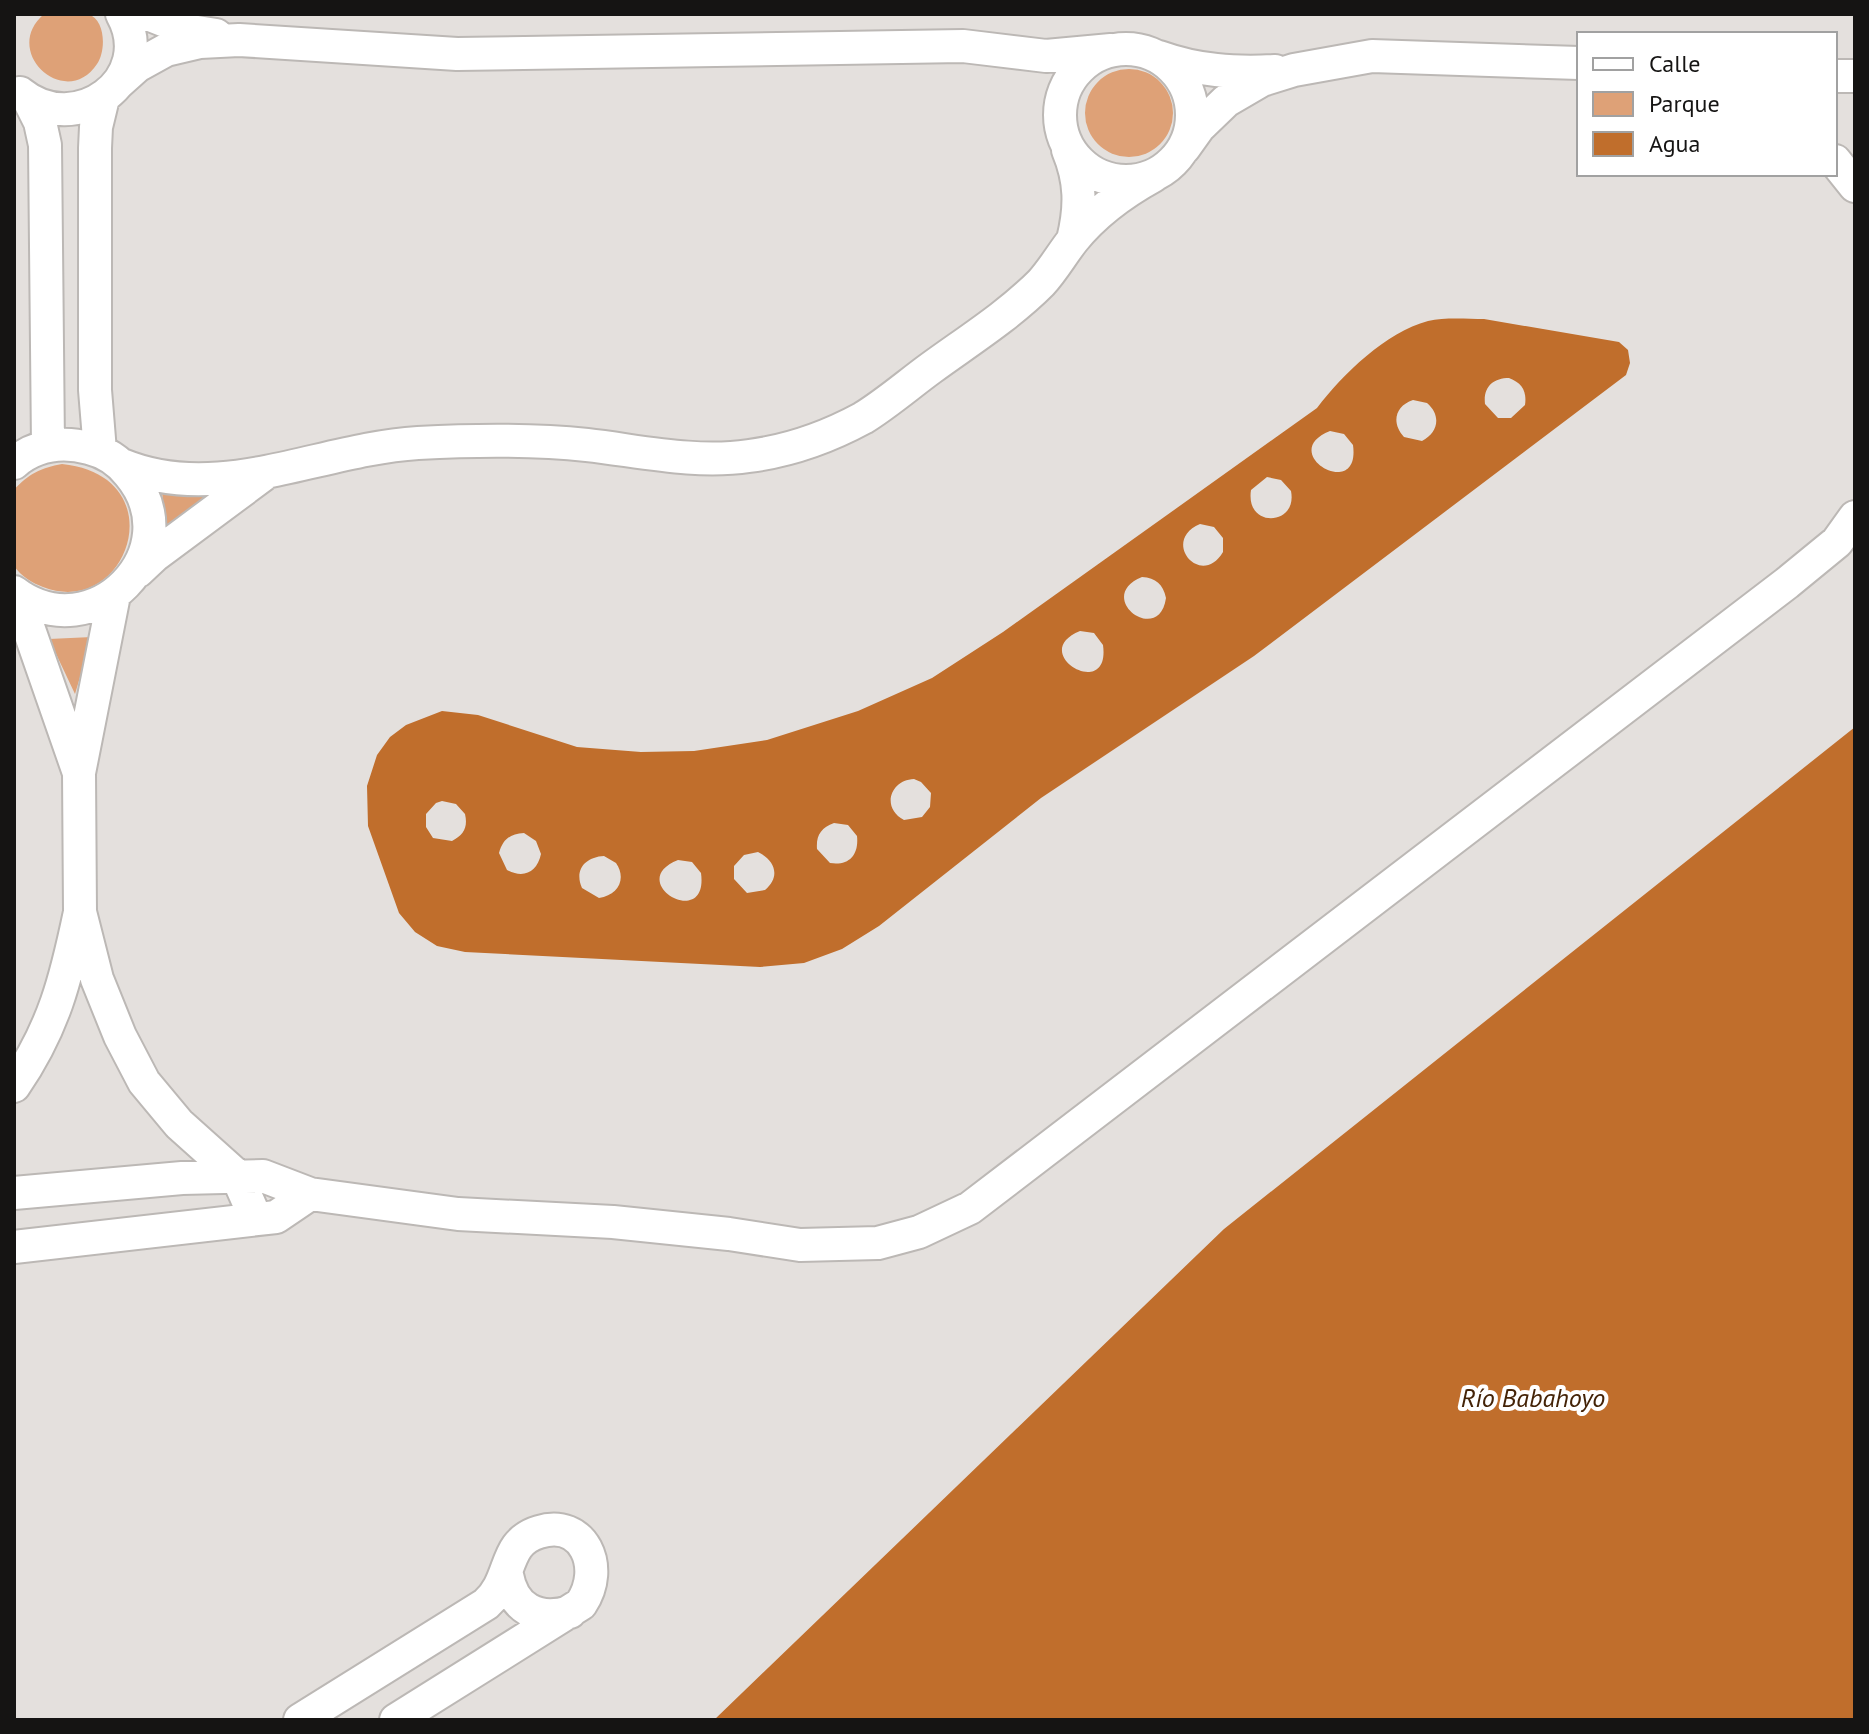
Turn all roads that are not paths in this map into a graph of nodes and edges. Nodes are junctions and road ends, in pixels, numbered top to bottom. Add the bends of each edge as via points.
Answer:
1 (122, 14) edge
2 (148, 14) edge
3 (239, 40) junction
4 (963, 46) junction
5 (1111, 50) junction
6 (1156, 56) junction
7 (1577, 63) edge
8 (1294, 70) junction
9 (111, 90) junction
10 (22, 95) edge
11 (1062, 126) junction
12 (1184, 148) junction
13 (1837, 164) edge
14 (1153, 176) junction
15 (1855, 186) edge
16 (1073, 240) junction
17 (25, 456) edge
18 (111, 458) junction
19 (265, 473) junction
20 (1855, 517) edge
21 (124, 586) junction
22 (15, 593) edge
23 (79, 773) junction
24 (80, 912) junction
25 (14, 1086) edge
26 (237, 1176) junction
27 (14, 1193) edge
28 (310, 1194) junction
29 (256, 1219) junction
30 (14, 1247) edge
31 (507, 1575) junction
32 (570, 1612) junction
33 (300, 1720) edge
34 (396, 1720) edge

1 - 9 street via 130,43 128,64
2 - 3 street via 191,31
3 - 4 street via 457,54
3 - 9 street via 166,50 137,66
4 - 5 street via 1046,56
4 - 11 street via 1019,64 1046,87
5 - 6 street
5 - 11 street via 1090,59 1073,75 1063,94
6 - 8 street via 1220,72
6 - 12 street via 1187,87 1192,129
7 - 8 street via 1372,56
8 - 12 street via 1262,80 1226,101
9 - 10 street via 84,108 66,111 48,109
9 - 18 street via 96,127 95,390
10 - 17 street via 40,122 45,145
11 - 14 street via 1074,156 1091,170 1111,179
11 - 16 street via 1079,190
12 - 14 street
13 - 15 street
14 - 16 street via 1132,187
16 - 19 street via 1042,282 1004,315 863,417 809,442 748,457 677,457 506,440 414,444
17 - 18 street via 74,444
18 - 19 street via 171,479
18 - 21 street via 138,484 150,531 145,555
19 - 21 street via 154,556
20 - 28 street via 1837,542 1787,583 1033,1160 970,1208 919,1232 878,1243 800,1245 613,1222 458,1214
21 - 22 street via 91,607 65,611
21 - 23 street
22 - 23 street
23 - 24 street
24 - 25 street via 46,1035
24 - 26 street via 97,979 144,1082 179,1124
26 - 27 street
26 - 28 street via 263,1176
26 - 29 street
28 - 29 street via 276,1217
29 - 30 street
31 - 32 street via 517,1602 529,1611 543,1616
31 - 32 street via 515,1547 526,1537 540,1531 567,1533 588,1552 593,1565 589,1592
31 - 33 street via 486,1604
32 - 34 street

